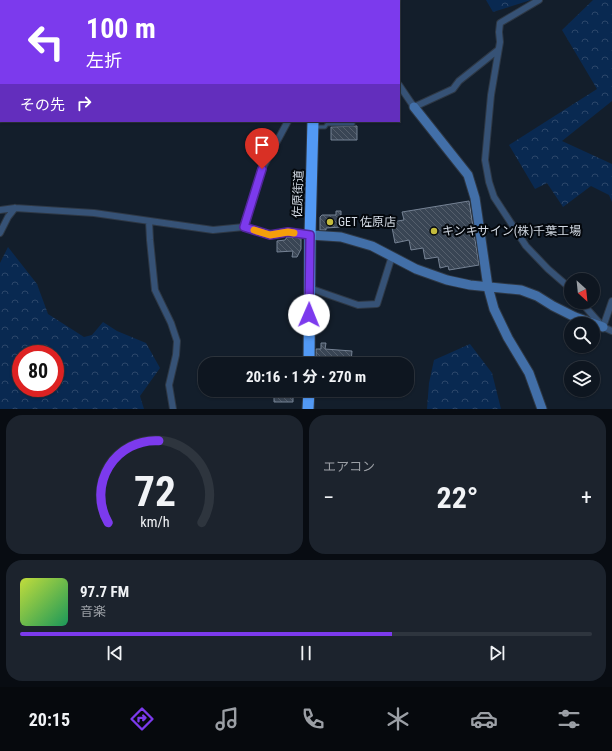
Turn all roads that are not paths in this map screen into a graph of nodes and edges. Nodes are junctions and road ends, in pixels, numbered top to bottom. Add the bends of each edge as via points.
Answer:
1 (539, 0) edge
2 (498, 50) junction
3 (400, 86) edge
4 (414, 107) junction
5 (287, 122) edge
6 (353, 122) edge
7 (313, 124) edge
8 (15, 208) junction
9 (0, 210) edge
10 (149, 220) junction
11 (244, 227) junction
12 (0, 233) edge
13 (310, 235) junction
14 (392, 256) junction
15 (564, 283) edge
16 (488, 287) junction
17 (310, 288) junction
18 (612, 301) edge
19 (587, 309) edge
20 (603, 327) junction
21 (612, 331) edge
22 (309, 357) edge
23 (309, 397) edge
24 (173, 409) edge
25 (308, 409) edge
26 (542, 409) edge

1 - 2 street via 500,23
2 - 4 street via 459,81 453,89
2 - 15 street via 485,160 489,182 494,196 526,246
3 - 4 street
4 - 16 street via 468,175 475,198
5 - 11 street via 262,169
6 - 7 lane via 327,124 325,127
7 - 13 highway, 佐原街道
8 - 9 street
8 - 10 street
8 - 12 street
10 - 11 street via 214,230
10 - 24 street via 155,290 177,341 169,385
11 - 13 street via 270,235 288,232
13 - 14 street via 341,238 372,246
13 - 17 highway, 佐原街道
14 - 16 street via 427,274 470,286
14 - 17 street via 377,304 358,305
16 - 20 street via 511,288 530,293 575,317
16 - 26 street via 498,318 529,373
17 - 22 highway, 佐原街道
18 - 20 street
19 - 20 street
20 - 21 street
23 - 25 highway

